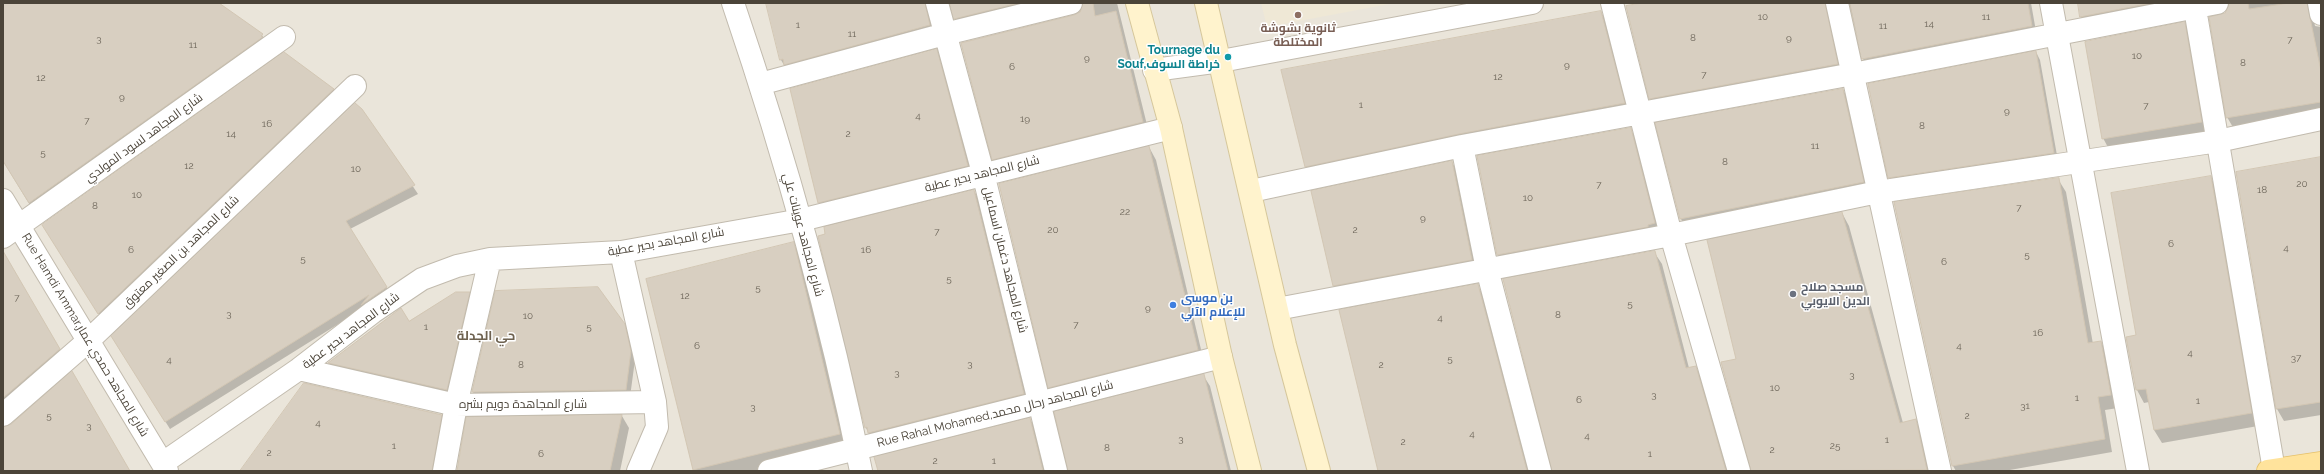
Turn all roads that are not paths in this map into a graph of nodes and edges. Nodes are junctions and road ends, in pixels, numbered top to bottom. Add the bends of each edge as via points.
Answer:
1 (733, 3) edge
2 (937, 3) edge
3 (1072, 3) edge
4 (1137, 3) edge
5 (1206, 3) edge
6 (1532, 3) edge
7 (1612, 3) edge
8 (1837, 3) edge
9 (2051, 3) edge
10 (2218, 3) edge
11 (2319, 3) edge
12 (2194, 5) edge
13 (2321, 14) edge
14 (945, 34) junction
15 (2057, 35) junction
16 (284, 37) dead end
17 (1221, 61) junction
18 (1154, 70) junction
19 (1853, 74) junction
20 (760, 84) junction
21 (355, 86) dead end
22 (1640, 112) junction
23 (2321, 119) edge
24 (1171, 128) junction
25 (2218, 141) junction
26 (1462, 146) junction
27 (2082, 160) junction
28 (984, 173) junction
29 (1251, 191) junction
30 (1878, 192) junction
31 (3, 200) edge
32 (801, 220) junction
33 (11, 232) edge
34 (1671, 235) junction
35 (621, 252) junction
36 (490, 259) junction
37 (1487, 269) junction
38 (1277, 309) junction
39 (88, 341) junction
40 (1221, 357) junction
41 (299, 369) junction
42 (655, 402) junction
43 (1041, 403) junction
44 (456, 405) junction
45 (3, 415) edge
46 (856, 448) junction
47 (2321, 463) edge
48 (165, 467) edge
49 (2271, 470) edge
50 (444, 471) edge
51 (638, 471) edge
52 (769, 471) edge
53 (861, 471) edge
54 (1056, 471) edge
55 (1250, 471) edge
56 (1319, 471) edge
57 (1540, 471) edge
58 (1739, 471) edge
59 (1940, 471) edge
60 (2138, 471) edge

1 - 20 street, شارع المجاهد عوينات علي
2 - 14 street, شارع المجاهد دغمان اسماعيل
3 - 14 street
4 - 18 street
5 - 17 street
6 - 17 street
7 - 22 street
8 - 19 street
9 - 15 street
10 - 12 street
11 - 13 street
12 - 15 street
12 - 25 street
14 - 20 street
14 - 28 street, شارع المجاهد دغمان اسماعيل
15 - 19 street
15 - 27 street
16 - 33 street, شارع المجاهد لسود المولدي
17 - 18 street
17 - 29 street
18 - 24 street
19 - 22 street
19 - 30 street
20 - 32 street, شارع المجاهد عوينات علي
21 - 39 street, شارع المجاهد بن الصغير معتوق
22 - 26 street
22 - 34 street
23 - 25 street
24 - 28 street, شارع المجاهد بحير عطية
24 - 40 street
25 - 27 street
25 - 49 street
26 - 29 street
26 - 37 street
27 - 30 street
27 - 60 street
28 - 32 street, شارع المجاهد بحير عطية
28 - 43 street, شارع المجاهد دغمان اسماعيل
29 - 38 street
30 - 34 street
30 - 59 street
31 - 33 street, Rue Hamdi Ammar,شارع المجاهد حمدي عمار
32 - 35 street, شارع المجاهد بحير عطية
32 - 46 street, شارع المجاهد عوينات علي
33 - 39 street, Rue Hamdi Ammar,شارع المجاهد حمدي عمار
34 - 37 street
34 - 58 street
35 - 36 street, شارع المجاهد بحير عطية
35 - 42 street
36 - 41 street, شارع المجاهد بحير عطية via 457,266 422,279 373,312
36 - 44 street
37 - 38 street
37 - 57 street
38 - 56 street
39 - 45 street, شارع المجاهد بن الصغير معتوق
39 - 48 street, Rue Hamdi Ammar,شارع المجاهد حمدي عمار
40 - 43 street, Rue Rahal Mohamed,شارع المجاهد رحال محمد
40 - 55 street
41 - 44 street, شارع المجاهدة دويم بشره
41 - 48 street, شارع المجاهد بحير عطية
42 - 44 street, شارع المجاهدة دويم بشره
42 - 51 street via 657,428
43 - 46 street, Rue Rahal Mohamed,شارع المجاهد رحال محمد
43 - 54 street, شارع المجاهد دغمان اسماعيل
44 - 50 street
46 - 52 street, Rue Rahal Mohamed,شارع المجاهد رحال محمد
46 - 53 street, شارع المجاهد عوينات علي
47 - 49 main road

